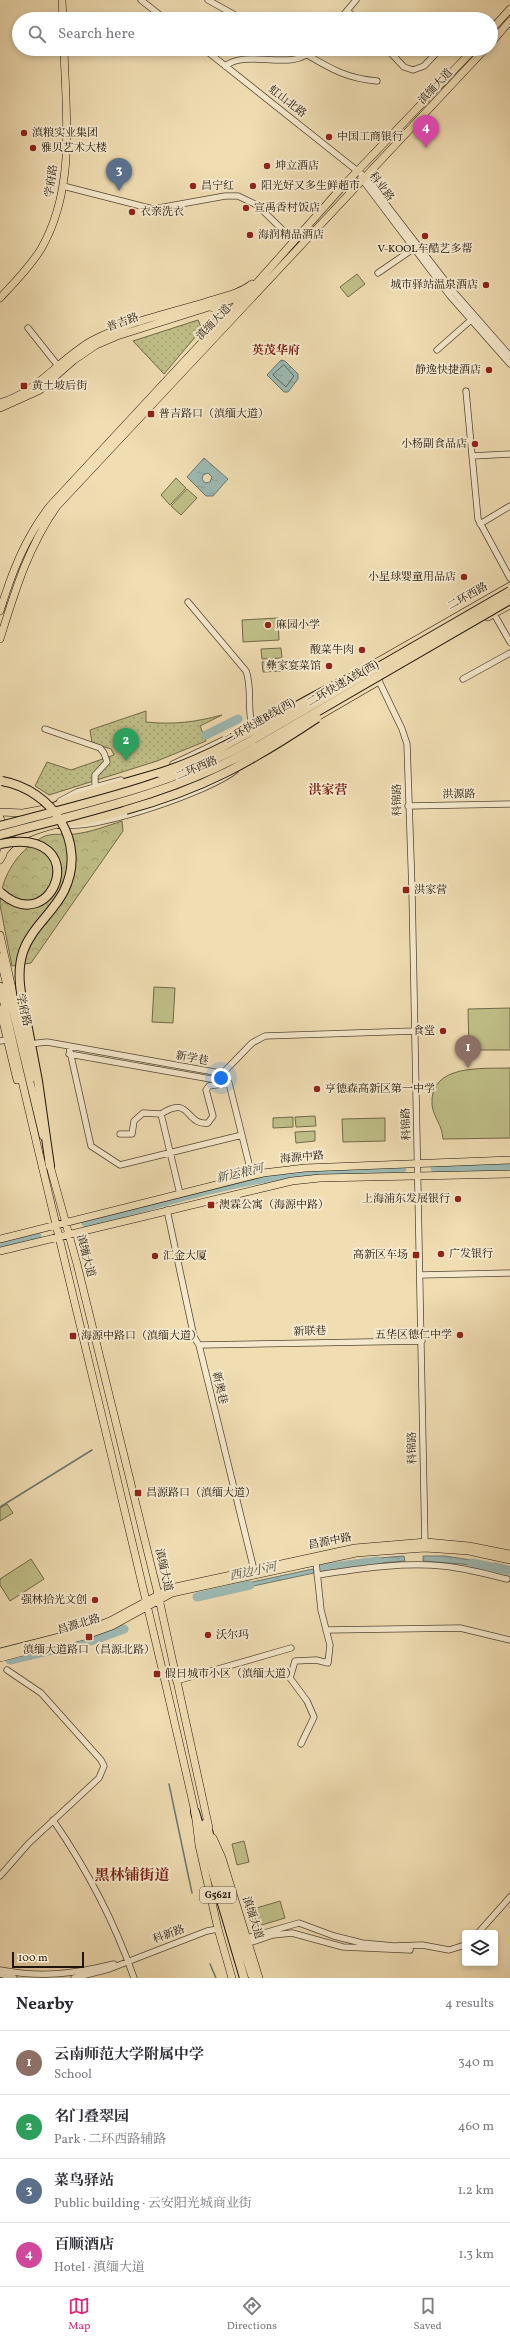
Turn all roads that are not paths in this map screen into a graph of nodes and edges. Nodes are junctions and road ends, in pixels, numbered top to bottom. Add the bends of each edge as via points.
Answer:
1 (62, 0) edge
2 (141, 0) edge
3 (208, 0) edge
4 (356, 0) edge
5 (510, 9) edge
6 (347, 11) edge
7 (63, 12) edge
8 (156, 12) edge
9 (229, 12) edge
10 (510, 21) edge
11 (498, 22) edge
12 (498, 35) edge
13 (64, 56) edge
14 (213, 56) edge
15 (304, 56) edge
16 (309, 56) edge
17 (394, 56) edge
18 (433, 56) edge
19 (468, 56) edge
20 (478, 56) edge
21 (225, 66) junction
22 (377, 81) dead end
23 (358, 171) junction
24 (364, 178) junction
25 (64, 186) junction
26 (293, 240) junction
27 (413, 249) junction
28 (378, 273) dead end
29 (260, 277) junction
30 (267, 283) junction
31 (246, 295) junction
32 (0, 298) edge
33 (209, 303) junction
34 (220, 303) junction
35 (228, 314) junction
36 (471, 320) junction
37 (218, 323) junction
38 (226, 327) junction
39 (28, 328) dead end
40 (437, 350) dead end
41 (510, 356) edge
42 (510, 364) edge
43 (59, 367) junction
44 (466, 392) dead end
45 (0, 403) edge
46 (0, 408) edge
47 (510, 454) edge
48 (472, 456) junction
49 (510, 506) edge
50 (480, 524) junction
51 (510, 578) edge
52 (510, 586) edge
53 (510, 591) edge
54 (510, 600) edge
55 (188, 602) dead end
56 (510, 605) edge
57 (0, 611) edge
58 (494, 614) junction
59 (0, 639) edge
60 (510, 642) edge
61 (510, 653) edge
62 (387, 661) junction
63 (463, 679) dead end
64 (369, 681) junction
65 (378, 681) junction
66 (45, 729) dead end
67 (253, 730) junction
68 (0, 781) edge
69 (95, 787) junction
70 (510, 804) edge
71 (408, 806) junction
72 (54, 807) junction
73 (0, 812) edge
74 (0, 818) edge
75 (59, 824) junction
76 (0, 826) edge
77 (0, 835) edge
78 (2, 847) edge
79 (0, 860) edge
80 (0, 892) edge
81 (0, 935) edge
82 (0, 957) edge
83 (0, 986) edge
84 (0, 1009) edge
85 (415, 1031) junction
86 (4, 1041) edge
87 (28, 1044) junction
88 (69, 1046) junction
89 (69, 1054) junction
90 (22, 1069) junction
91 (220, 1073) junction
92 (223, 1082) junction
93 (161, 1114) junction
94 (120, 1134) dead end
95 (242, 1135) junction
96 (170, 1153) junction
97 (510, 1160) edge
98 (417, 1163) junction
99 (50, 1166) junction
100 (42, 1168) junction
101 (510, 1174) edge
102 (252, 1176) junction
103 (418, 1176) junction
104 (180, 1194) junction
105 (167, 1210) junction
106 (65, 1224) junction
107 (55, 1227) junction
108 (68, 1234) junction
109 (58, 1237) junction
110 (0, 1239) edge
111 (0, 1251) edge
112 (510, 1273) edge
113 (420, 1275) junction
114 (422, 1340) junction
115 (199, 1345) junction
116 (425, 1545) junction
117 (510, 1554) edge
118 (510, 1560) edge
119 (316, 1562) junction
120 (254, 1570) junction
121 (317, 1575) junction
122 (507, 1579) dead end
123 (159, 1597) junction
124 (148, 1605) junction
125 (326, 1630) junction
126 (510, 1640) edge
127 (291, 1648) dead end
128 (0, 1652) edge
129 (0, 1658) edge
130 (7, 1670) dead end
131 (176, 1682) junction
132 (301, 1744) dead end
133 (195, 1812) junction
134 (53, 1820) junction
135 (206, 1823) junction
136 (0, 1876) edge
137 (510, 1897) edge
138 (218, 1929) junction
139 (481, 1930) edge
140 (248, 1941) junction
141 (462, 1946) edge
142 (394, 1948) junction
143 (128, 1961) junction
144 (0, 1970) edge
145 (0, 1974) edge
146 (14, 1978) edge
147 (74, 1978) edge
148 (134, 1978) edge
149 (232, 1978) edge
150 (244, 1978) edge
151 (252, 1978) edge
152 (259, 1978) edge

1 - 7 main road
2 - 8 street
3 - 9 street
4 - 6 street
5 - 11 main road
10 - 12 main road
13 - 25 main road, 学府路
14 - 21 street, 虹山北路
15 - 21 street via 294,59 235,60
16 - 22 street via 341,74
17 - 18 street via 404,67 413,70 424,66
19 - 23 main road, 滇缅大道
20 - 24 main road, 滇缅大道
21 - 23 street, 虹山北路
23 - 24 street, 科业路
23 - 26 main road, 滇缅大道
24 - 27 street, 科业路
24 - 30 main road, 滇缅大道
24 - 41 street, 科业路 via 453,291
25 - 26 street via 153,209 238,196 257,204
25 - 32 main road, 学府路 via 55,218 40,250
26 - 29 main road, 滇缅大道
27 - 28 street
27 - 36 street, 科业路
29 - 31 main road, 滇缅大道
29 - 33 main road, 普吉路 via 242,290
30 - 31 main road, 普吉路
30 - 38 main road, 滇缅大道
31 - 34 main road, 普吉路
31 - 35 main road, 滇缅大道
33 - 34 main road, 普吉路
33 - 37 main road via 219,311 221,317
33 - 43 main road, 普吉路 via 93,340
33 - 46 main road, 普吉路 via 96,345 74,360 40,390
34 - 35 main road
35 - 37 main road, 滇缅大道
35 - 38 main road
36 - 40 street
36 - 42 street, 科业路
37 - 57 main road, 滇缅大道 via 108,441 38,522 17,560
38 - 59 main road, 滇缅大道 via 118,440 44,525 21,570
39 - 43 street
43 - 45 main road, 普吉路 via 38,384
44 - 48 street
47 - 48 street
48 - 50 street
49 - 50 street
50 - 51 street
52 - 67 main road, 二环西路 via 292,712
53 - 62 highway, 二环快速B线(西), bridge
54 - 64 highway, 二环快速A线(西), bridge
55 - 67 street via 246,671 249,715
56 - 58 main road, 二环西路
58 - 60 street
58 - 65 main road, 二环西路
61 - 63 street
62 - 72 highway, bridge via 316,694 208,754 159,773 76,797
62 - 76 highway, 二环快速B线(西), bridge via 247,743 196,769 142,788
64 - 75 highway, bridge via 282,741 237,768 183,792 126,810
64 - 77 highway, 二环快速A线(西), bridge via 242,756 192,780
65 - 71 street, 科锦路 via 405,735
65 - 75 main road, 二环西路 via 218,773 174,791
66 - 69 street via 96,746 104,753 107,762 95,775
67 - 69 street via 184,760
67 - 72 main road, 二环西路 via 218,754 180,771
68 - 87 highway, bridge via 28,789 49,804 62,822 70,850 70,869 65,889 31,935 22,957 20,986
69 - 72 street via 67,796
70 - 71 street, 洪源路
71 - 85 street, 科锦路
72 - 73 main road, 二环西路 via 27,813
72 - 75 main road via 51,818
74 - 78 main road via 6,833
75 - 78 main road, 二环西路
78 - 79 main road
78 - 80 highway, bridge via 26,842 42,847 55,860 58,876 51,893 35,903 18,903
81 - 87 main road
82 - 90 main road, 学府路
83 - 90 main road, 学府路
84 - 86 main road, 滇缅大道
85 - 91 street, 新学巷 via 265,1036 252,1043
85 - 98 street, 科锦路
86 - 100 main road, 滇缅大道
87 - 88 street, 新学巷 via 47,1042
87 - 99 highway
88 - 89 street
88 - 91 street, 新学巷
89 - 92 street
89 - 96 street via 91,1146 120,1165
90 - 99 main road, 滇缅大道
90 - 100 main road, 滇缅大道
91 - 92 street
92 - 93 street via 209,1086 206,1090 213,1116 208,1123 195,1121 188,1111 181,1107 171,1107
92 - 95 street via 229,1083
93 - 94 street via 143,1113 134,1121 132,1134
93 - 96 street
95 - 96 street
95 - 102 street
96 - 104 street
97 - 98 main road, 海源中路
98 - 102 main road, 海源中路 via 305,1168
98 - 103 street, 科锦路
99 - 106 main road, 滇缅大道
100 - 107 main road, 滇缅大道
101 - 103 main road, 海源中路
102 - 104 main road, 海源中路
103 - 105 main road, 海源中路 via 292,1181
103 - 113 street, 科锦路
104 - 106 main road, 海源中路
105 - 108 main road, 海源中路
105 - 115 street, 新奥巷 via 194,1337
106 - 107 main road, 海源中路
106 - 108 main road, 滇缅大道
107 - 109 main road, 滇缅大道
107 - 110 main road, 海源中路
108 - 109 main road, 海源中路
108 - 123 main road, 滇缅大道
109 - 111 main road, 海源中路
109 - 124 main road, 滇缅大道
112 - 113 street
113 - 114 street, 科锦路
114 - 115 street, 新联巷
114 - 116 street, 科锦路
115 - 120 street, 新奥巷
116 - 117 main road, 昌源中路 via 469,1546
116 - 118 main road, 昌源中路
116 - 119 main road, 昌源中路 via 375,1550
116 - 120 main road, 昌源中路 via 355,1548
119 - 121 street
119 - 123 main road, 昌源中路
120 - 123 main road, 昌源中路 via 171,1588
121 - 122 street via 411,1564 445,1566
121 - 125 street
123 - 124 main road, 昌源北路
123 - 131 main road, 滇缅大道
124 - 128 main road, 昌源北路 via 83,1631
124 - 129 main road, 昌源北路 via 112,1626
124 - 133 main road, 滇缅大道
125 - 126 street via 460,1628
125 - 132 street via 330,1645 328,1663 316,1660 295,1661 290,1678 314,1717
127 - 131 street
130 - 134 street via 41,1693 104,1766 99,1778
131 - 135 main road, 滇缅大道
133 - 138 main road, 滇缅大道
133 - 150 highway, G5621
134 - 136 street via 28,1843
134 - 143 street via 77,1856
135 - 140 main road, 滇缅大道 via 222,1858
135 - 151 highway, G5621
137 - 139 street
138 - 143 street, 科新路
138 - 149 main road, 滇缅大道
140 - 142 street via 292,1933 343,1947
140 - 142 street via 299,1923 351,1942
140 - 152 main road, 滇缅大道
141 - 142 street via 449,1950 422,1945
143 - 144 street, 科新路 via 58,1976 35,1976
143 - 147 street, 科新路
143 - 148 street
145 - 146 street

